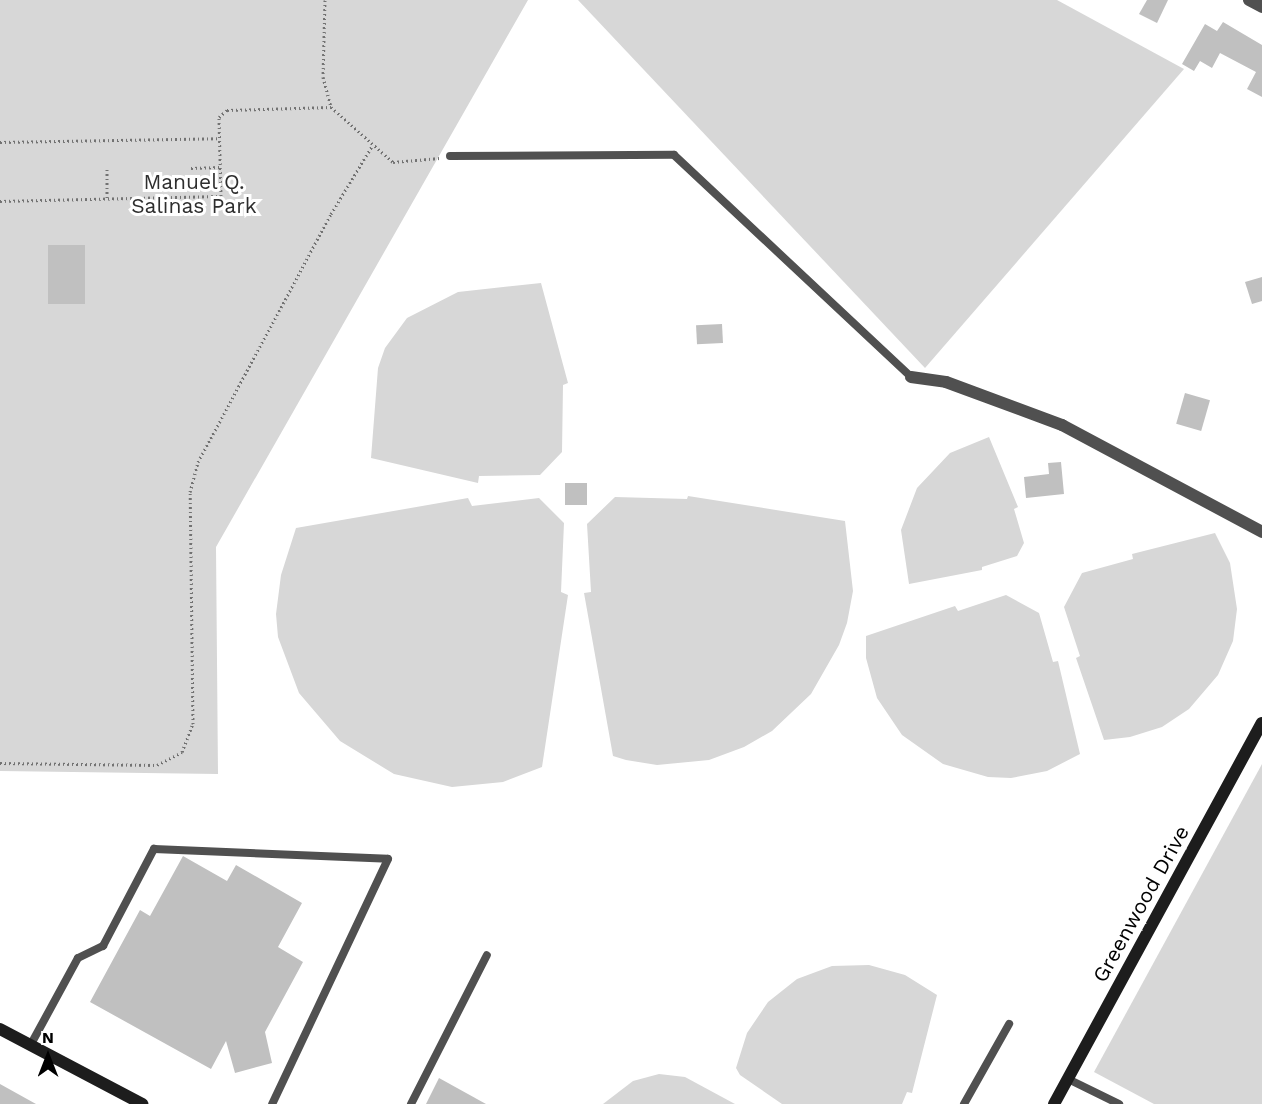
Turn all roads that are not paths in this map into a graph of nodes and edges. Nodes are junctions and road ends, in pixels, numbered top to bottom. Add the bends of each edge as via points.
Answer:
1 (1249, 0) edge
2 (1262, 7) edge
3 (450, 156) road end
4 (910, 377) joint
5 (1262, 531) edge
6 (1262, 723) edge
7 (487, 955) dead end
8 (1009, 1024) dead end
9 (0, 1029) edge
10 (30, 1046) junction
11 (1068, 1079) junction
12 (142, 1104) edge
13 (272, 1104) edge
14 (411, 1104) edge
15 (964, 1104) edge
16 (1054, 1104) edge
17 (1119, 1104) edge

1 - 2 street
3 - 4 lane via 674,154
4 - 5 street via 946,382 1062,425
6 - 11 main road, Greenwood Drive
7 - 14 lane
8 - 15 lane
9 - 10 main road
10 - 12 main road
10 - 13 lane via 78,958 103,946 154,849 388,859
11 - 16 main road, Greenwood Drive
11 - 17 lane

